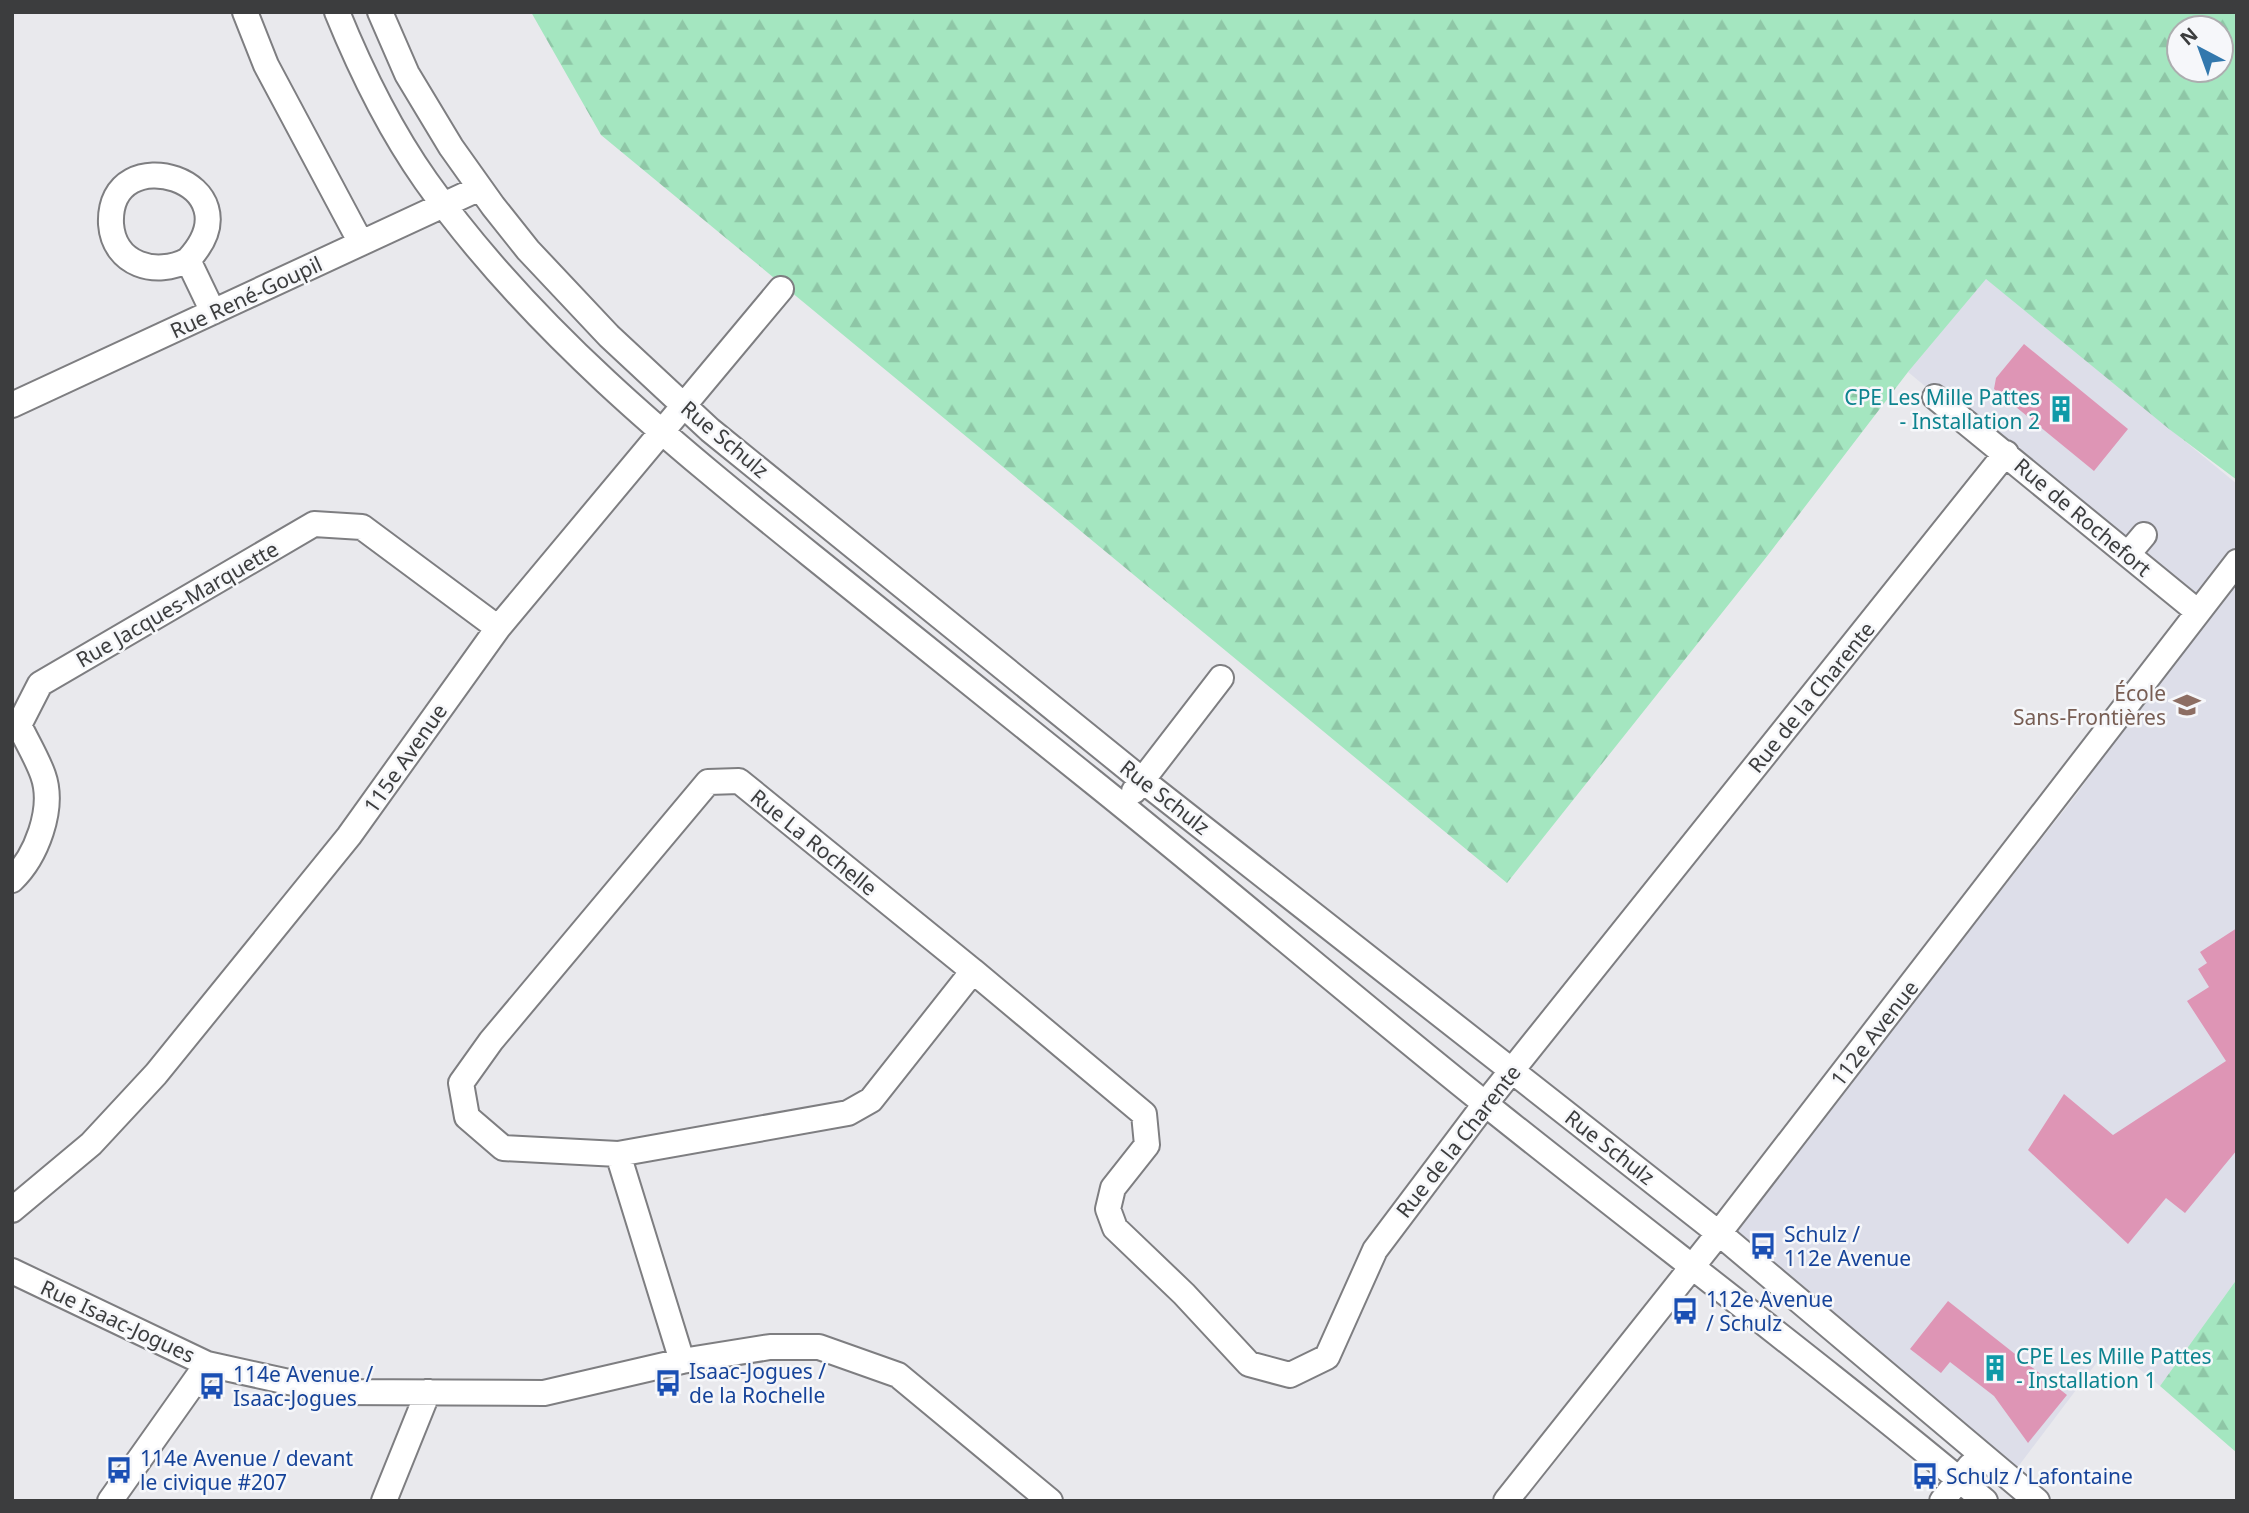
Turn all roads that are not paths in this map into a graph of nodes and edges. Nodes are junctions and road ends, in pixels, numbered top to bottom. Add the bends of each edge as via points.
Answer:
1 (245, 12) edge
2 (337, 12) edge
3 (380, 12) edge
4 (480, 188) junction
5 (444, 205) junction
6 (360, 243) junction
7 (188, 260) dead end
8 (781, 289) dead end
9 (213, 312) junction
10 (1935, 397) dead end
11 (12, 405) edge
12 (685, 406) junction
13 (663, 433) junction
14 (2006, 453) junction
15 (2144, 535) dead end
16 (2128, 554) junction
17 (2237, 562) edge
18 (2198, 612) junction
19 (498, 628) junction
20 (1221, 678) dead end
21 (1142, 780) junction
22 (1122, 806) junction
23 (12, 880) edge
24 (973, 971) junction
25 (1512, 1070) junction
26 (1485, 1104) junction
27 (618, 1154) junction
28 (12, 1210) edge
29 (1719, 1233) junction
30 (1694, 1265) junction
31 (12, 1271) edge
32 (1847, 1340) junction
33 (682, 1361) junction
34 (207, 1364) junction
35 (1821, 1369) junction
36 (428, 1392) junction
37 (1979, 1455) junction
38 (2004, 1474) junction
39 (1959, 1479) junction
40 (1983, 1500) edge
41 (110, 1501) edge
42 (384, 1501) edge
43 (1050, 1501) edge
44 (1506, 1501) edge
45 (1942, 1501) edge
46 (2037, 1501) edge

1 - 6 street via 266,65
2 - 5 street, Rue Schulz via 369,85
3 - 4 street, Rue Schulz via 407,74
4 - 5 street, Rue René-Goupil
4 - 12 street, Rue Schulz via 528,250
5 - 6 street, Rue René-Goupil
5 - 13 street, Rue Schulz via 576,353
6 - 9 street, Rue René-Goupil
7 - 9 street
8 - 12 street, 115e Avenue
9 - 11 street, Rue René-Goupil
10 - 14 street, Rue de Rochefort
12 - 13 street, 115e Avenue
12 - 21 street, Rue Schulz
13 - 19 street, 115e Avenue
13 - 22 street, Rue Schulz
14 - 16 street, Rue de Rochefort
14 - 25 street, Rue de la Charente
15 - 16 street
16 - 18 street, Rue de Rochefort
17 - 18 street, 112e Avenue
18 - 29 street, 112e Avenue
19 - 23 street, Rue Jacques-Marquette via 362,527 314,524 40,684 19,725 44,777 45,821 29,864
19 - 28 street, 115e Avenue via 349,836 156,1074 91,1144
20 - 21 street
21 - 22 street
21 - 25 street, Rue Schulz
22 - 26 street, Rue Schulz
24 - 26 street, Rue de la Charente via 1144,1114 1147,1145 1113,1188 1108,1209 1115,1227 1249,1364 1290,1375 1327,1357 1375,1250
24 - 27 street, Rue La Rochelle via 871,1100 848,1113
24 - 27 street, Rue La Rochelle via 739,780 708,782 461,1083 467,1117 503,1148
25 - 26 street, Rue de la Charente
25 - 29 street, Rue Schulz
26 - 30 street, Rue Schulz
27 - 33 street
29 - 30 street, 112e Avenue
29 - 32 street, Rue Schulz
30 - 35 street, Rue Schulz
30 - 44 street, 112e Avenue
31 - 34 street, Rue Isaac-Jogues
32 - 35 street
32 - 37 street, Rue Schulz
33 - 36 street, Rue Isaac-Jogues via 544,1393
33 - 43 street, Rue Isaac-Jogues via 770,1348 820,1347 898,1375
34 - 36 street, Rue Isaac-Jogues via 334,1391
34 - 41 street
35 - 39 street, Rue Schulz
36 - 42 street
37 - 38 street, Rue Schulz
37 - 39 street
38 - 40 street
38 - 46 street, Rue Schulz
39 - 40 street, Rue Schulz
39 - 45 street

